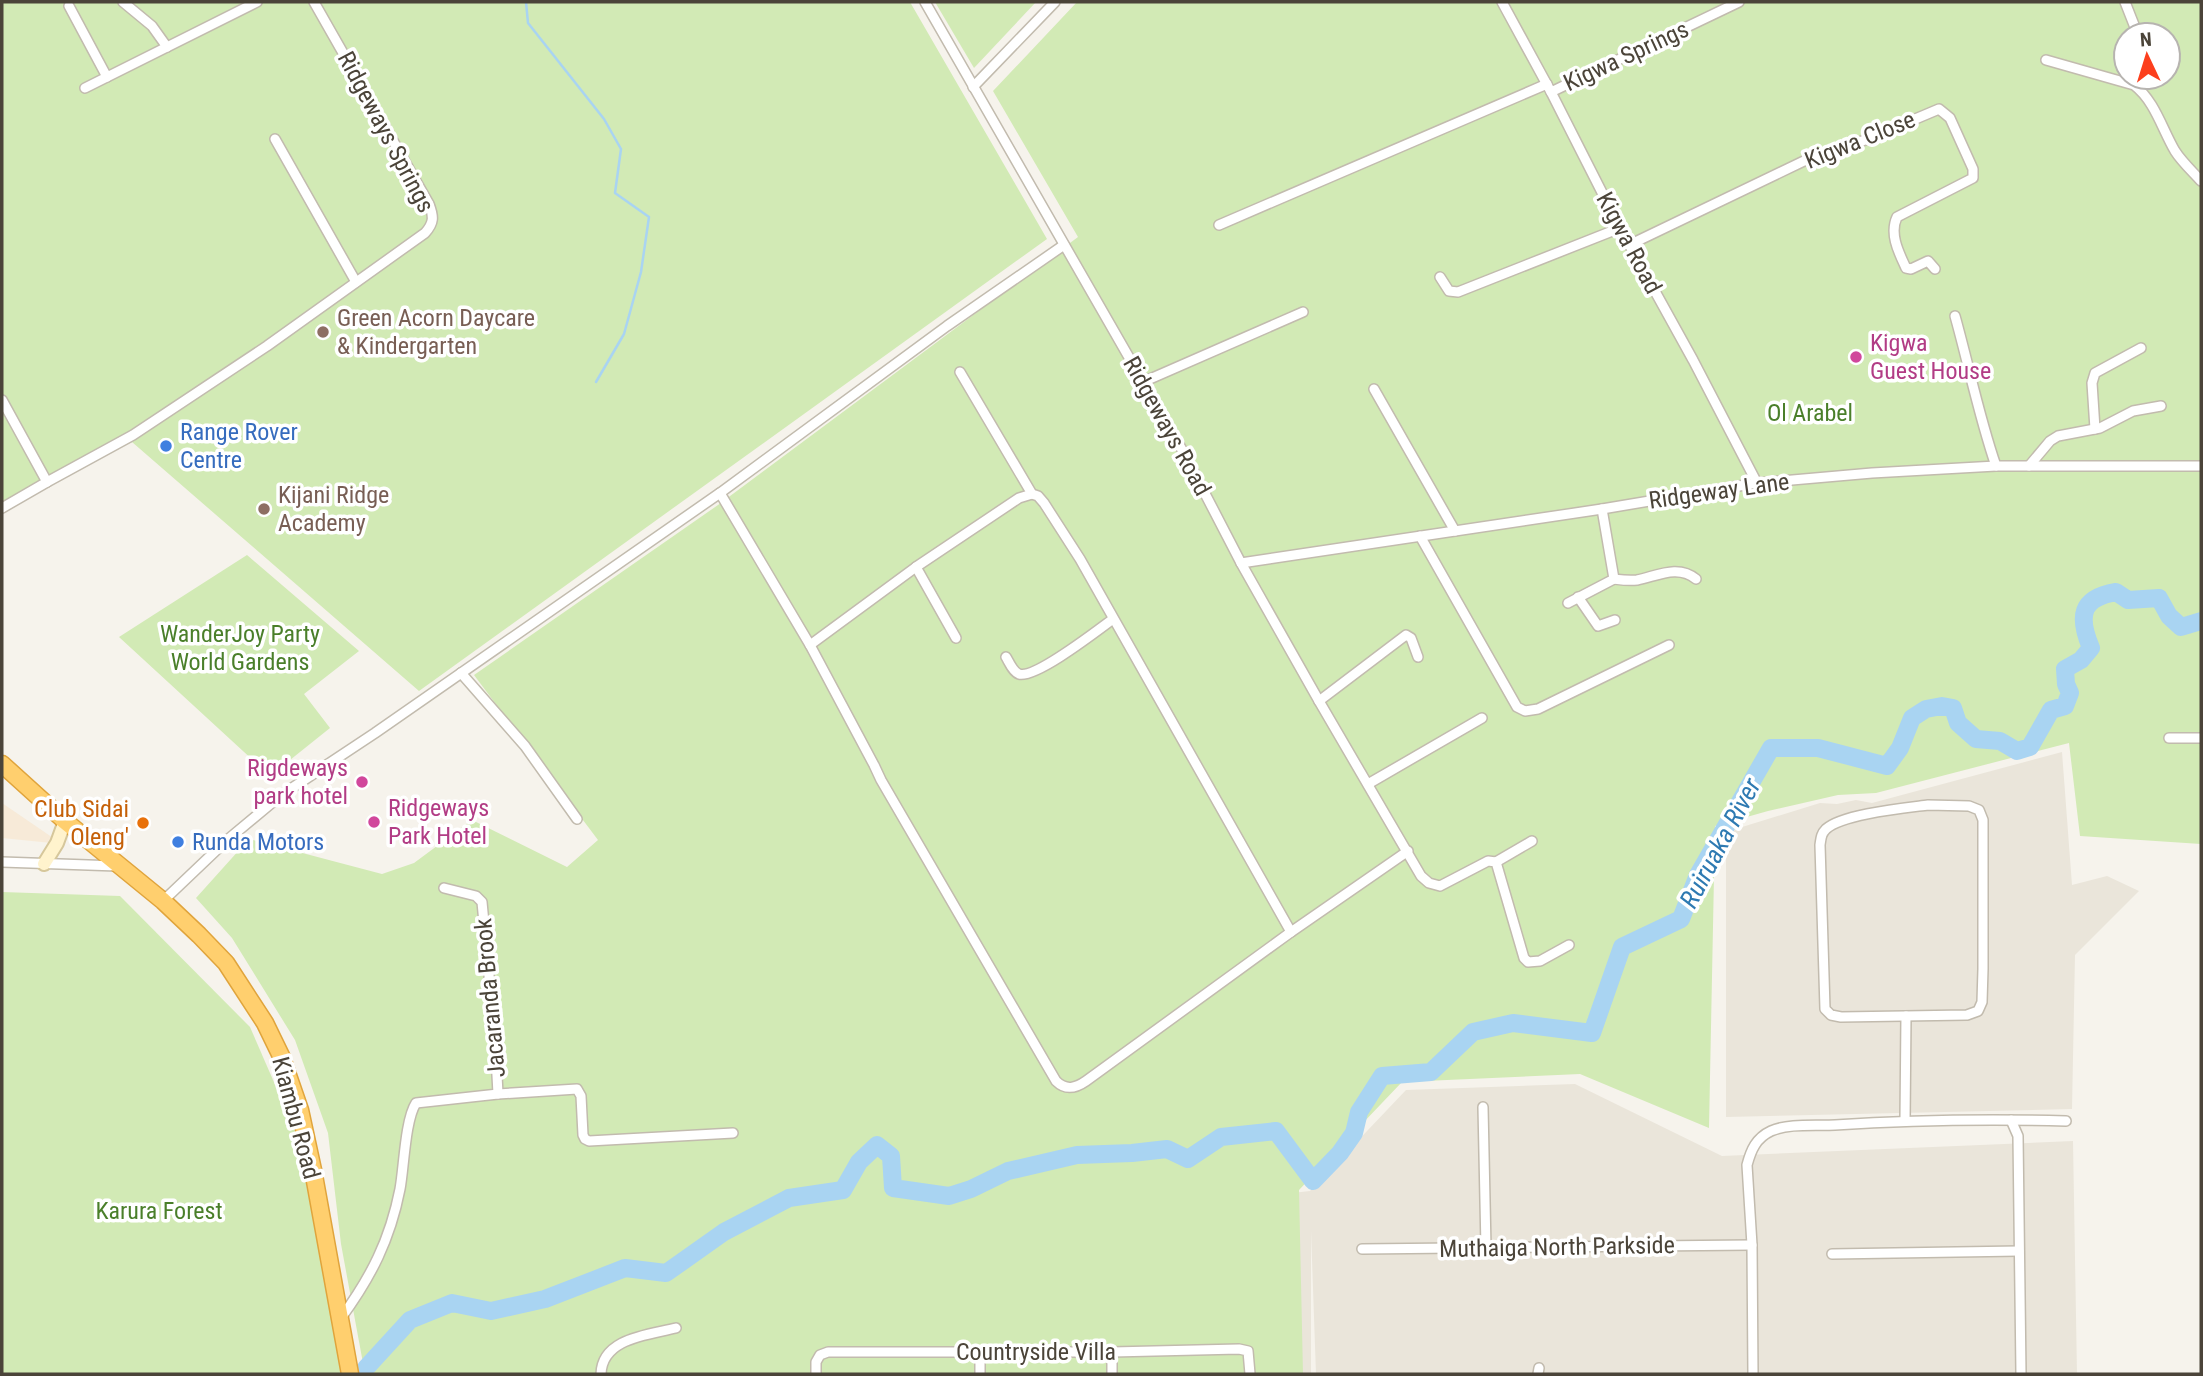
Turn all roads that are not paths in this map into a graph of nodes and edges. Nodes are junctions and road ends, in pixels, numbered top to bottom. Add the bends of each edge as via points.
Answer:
1 (123, 2) edge
2 (257, 2) edge
3 (314, 2) edge
4 (925, 2) edge
5 (1055, 2) edge
6 (1502, 2) edge
7 (1739, 2) edge
8 (2125, 2) edge
9 (69, 6) dead end
10 (2132, 21) edge
11 (167, 47) junction
12 (2046, 60) dead end
13 (107, 77) junction
14 (973, 87) junction
15 (85, 88) dead end
16 (1549, 88) junction
17 (275, 139) dead end
18 (2201, 181) edge
19 (1219, 225) dead end
20 (1620, 228) junction
21 (1063, 245) junction
22 (1629, 245) junction
23 (1935, 269) dead end
24 (1440, 276) dead end
25 (356, 282) junction
26 (1303, 312) dead end
27 (1955, 316) dead end
28 (2141, 348) dead end
29 (960, 372) dead end
30 (1143, 382) junction
31 (1374, 389) dead end
32 (2, 400) edge
33 (2161, 406) dead end
34 (2095, 429) junction
35 (1996, 466) junction
36 (2029, 466) junction
37 (2201, 467) edge
38 (47, 482) junction
39 (1756, 484) junction
40 (720, 493) junction
41 (1032, 494) junction
42 (2, 508) edge
43 (1602, 509) junction
44 (1455, 531) junction
45 (1420, 536) junction
46 (1241, 564) junction
47 (916, 567) junction
48 (1614, 579) junction
49 (1696, 579) dead end
50 (1578, 597) junction
51 (1568, 603) dead end
52 (1113, 619) junction
53 (1615, 620) dead end
54 (956, 638) dead end
55 (810, 645) junction
56 (1669, 645) dead end
57 (1006, 657) dead end
58 (1418, 657) dead end
59 (461, 673) junction
60 (1319, 701) junction
61 (1482, 718) dead end
62 (2169, 738) dead end
63 (2201, 738) edge
64 (2, 764) edge
65 (1368, 784) junction
66 (577, 819) dead end
67 (65, 821) junction
68 (1532, 841) dead end
69 (1408, 851) junction
70 (2, 862) edge
71 (1496, 862) junction
72 (44, 864) junction
73 (118, 866) junction
74 (444, 888) dead end
75 (163, 901) junction
76 (1291, 932) junction
77 (1569, 945) dead end
78 (1906, 1016) junction
79 (498, 1094) junction
80 (1483, 1107) dead end
81 (2011, 1120) junction
82 (1905, 1121) junction
83 (2066, 1121) dead end
84 (733, 1133) dead end
85 (1752, 1245) junction
86 (1486, 1248) junction
87 (1362, 1249) dead end
88 (2019, 1251) junction
89 (1832, 1254) dead end
90 (340, 1319) junction
91 (676, 1328) dead end
92 (980, 1352) junction
93 (1112, 1352) junction
94 (350, 1374) edge
95 (601, 1374) edge
96 (816, 1374) edge
97 (979, 1374) edge
98 (1111, 1374) edge
99 (1250, 1374) edge
100 (1753, 1374) edge
101 (2021, 1374) edge

1 - 11 street via 152,26
2 - 11 street
3 - 25 street, Ridgeways Springs via 433,215 425,233
4 - 14 street, Ridgeways Road
5 - 14 street
6 - 16 street, Kigwa Road
7 - 16 street, Kigwa Springs
8 - 10 street
9 - 13 street
11 - 13 street
12 - 18 street via 2142,91 2177,155
13 - 15 street
14 - 21 street, Ridgeways Road
16 - 19 street, Kigwa Springs
16 - 20 street, Kigwa Road
17 - 25 street
20 - 22 street, Kigwa Road
20 - 24 street via 1458,292 1449,291
21 - 30 street, Ridgeways Road
21 - 40 street
22 - 23 street, Kigwa Close via 1806,160 1939,109 1950,118 1973,178 1894,223 1896,245 1906,268 1928,261
22 - 39 street, Kigwa Road
25 - 38 street, Ridgeways Springs via 134,435
26 - 30 street
27 - 35 street
28 - 34 street via 2095,373
29 - 41 street
30 - 46 street, Ridgeways Road
31 - 44 street
32 - 38 street
33 - 34 street via 2133,411
34 - 36 street via 2054,438
35 - 36 street, Ridgeway Lane
35 - 39 street, Ridgeway Lane
36 - 37 street, Ridgeway Lane
38 - 42 street, Ridgeways Springs
39 - 43 street, Ridgeway Lane
40 - 55 street
40 - 59 street
41 - 47 street via 1019,498
41 - 52 street via 1044,503
43 - 44 street, Ridgeway Lane
43 - 48 street
44 - 45 street, Ridgeway Lane
45 - 46 street, Ridgeway Lane
45 - 56 street via 1517,707 1525,711 1538,709
46 - 60 street, Ridgeways Road
47 - 54 street
47 - 55 street
48 - 49 street via 1678,571
48 - 50 street
50 - 51 street
50 - 53 street via 1598,626
52 - 57 street via 1028,674 1019,674
52 - 76 street
55 - 76 street via 881,780 1060,1085 1071,1088 1086,1081
58 - 60 street via 1406,635
59 - 66 street via 526,746
59 - 75 street via 270,804
60 - 65 street, Ridgeways Road
61 - 65 street
62 - 63 street
64 - 67 highway, Kiambu Road
65 - 69 street, Ridgeways Road
67 - 72 main road
67 - 73 highway, Kiambu Road
68 - 71 street
69 - 71 street, Ridgeways Road via 1421,876 1440,886 1488,861
69 - 76 street
70 - 72 street
71 - 77 street via 1524,958 1541,961
72 - 73 street
73 - 75 highway, Kiambu Road
74 - 79 street, Jacaranda Brook via 476,896 482,902
75 - 90 highway, Kiambu Road via 226,963 276,1044 305,1131
78 - 78 street via 1841,1017 1825,1009 1822,832 1833,824 1869,814 1928,804 1969,806 1979,810 1983,820 1982,1002 1978,1011 1967,1015
78 - 82 street
79 - 84 street, Jacaranda Brook via 577,1090 583,1135 589,1141
79 - 90 street, Jacaranda Brook via 416,1103 386,1238 375,1267
80 - 86 street
81 - 82 street
81 - 83 street
81 - 88 street via 2018,1136
82 - 85 street via 1778,1128 1760,1139 1747,1165
85 - 86 street, Muthaiga North Parkside
85 - 100 street
86 - 87 street, Muthaiga North Parkside
88 - 89 street
88 - 101 street
90 - 94 highway, Kiambu Road
91 - 95 street via 618,1344 608,1351
92 - 93 street, Countryside Villa
92 - 96 street, Countryside Villa via 824,1353 816,1362
92 - 97 street
93 - 98 street
93 - 99 street, Countryside Villa via 1244,1349 1250,1356

